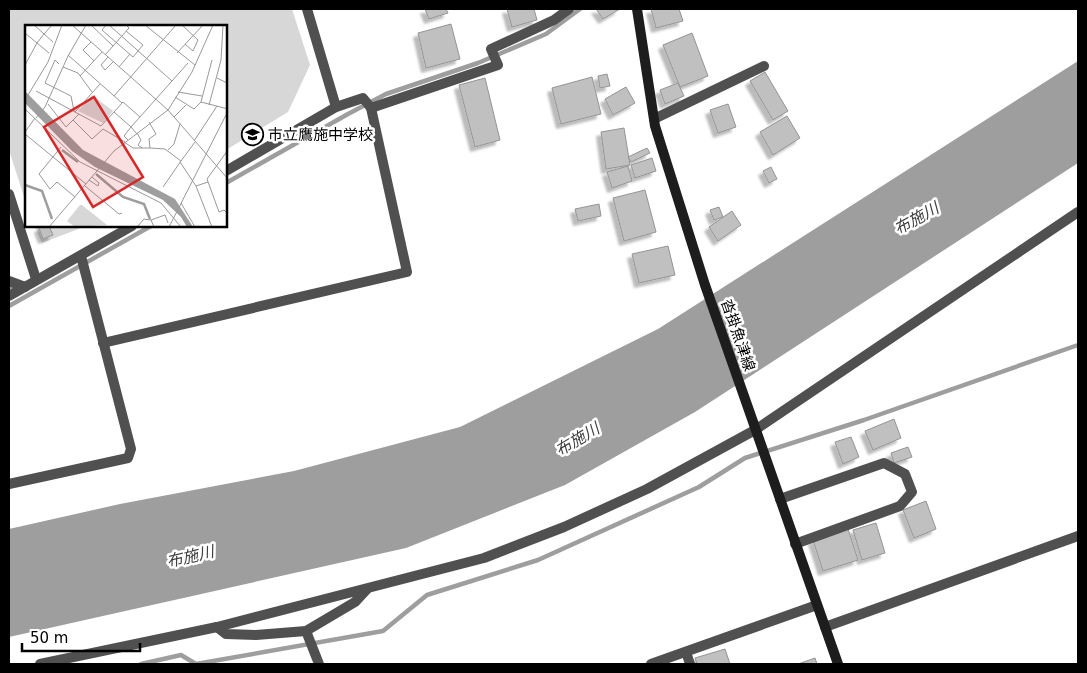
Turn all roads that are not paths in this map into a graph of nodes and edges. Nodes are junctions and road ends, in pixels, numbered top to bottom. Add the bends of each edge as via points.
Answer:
1 (306, 9) edge
2 (569, 9) edge
3 (637, 9) edge
4 (764, 66) dead end
5 (336, 107) junction
6 (371, 108) junction
7 (654, 119) junction
8 (228, 170) edge
9 (9, 194) edge
10 (1078, 212) edge
11 (129, 228) edge
12 (81, 256) junction
13 (36, 279) junction
14 (9, 280) edge
15 (24, 287) junction
16 (9, 296) edge
17 (104, 344) junction
18 (755, 430) junction
19 (9, 484) edge
20 (780, 499) junction
21 (1078, 536) edge
22 (795, 544) junction
23 (368, 588) junction
24 (817, 605) junction
25 (216, 627) junction
26 (826, 627) junction
27 (306, 630) junction
28 (686, 652) junction
29 (40, 664) edge
30 (319, 664) edge
31 (651, 664) edge
32 (690, 664) edge
33 (838, 664) edge

1 - 5 street
2 - 6 street via 554,20 492,49 498,65
3 - 7 main road, 沓掛魚津線
4 - 7 street
5 - 6 street via 363,98
5 - 8 street
6 - 17 street via 407,272
7 - 18 main road, 沓掛魚津線 via 705,285
9 - 13 street
10 - 18 street
11 - 12 street
12 - 13 street
12 - 17 street
13 - 15 street
14 - 15 street
15 - 16 street
17 - 19 street via 131,449 128,458
18 - 20 main road, 沓掛魚津線
18 - 23 street via 647,489 564,527 484,558
20 - 22 main road, 沓掛魚津線
20 - 22 street via 884,463 905,474 912,492 900,506
21 - 26 street
22 - 24 main road, 沓掛魚津線
23 - 25 street
23 - 27 street via 355,602
24 - 26 main road, 沓掛魚津線
24 - 28 street
25 - 27 street via 226,634 256,636
25 - 29 street
26 - 33 main road, 沓掛魚津線
27 - 30 street
28 - 31 street
28 - 32 street

